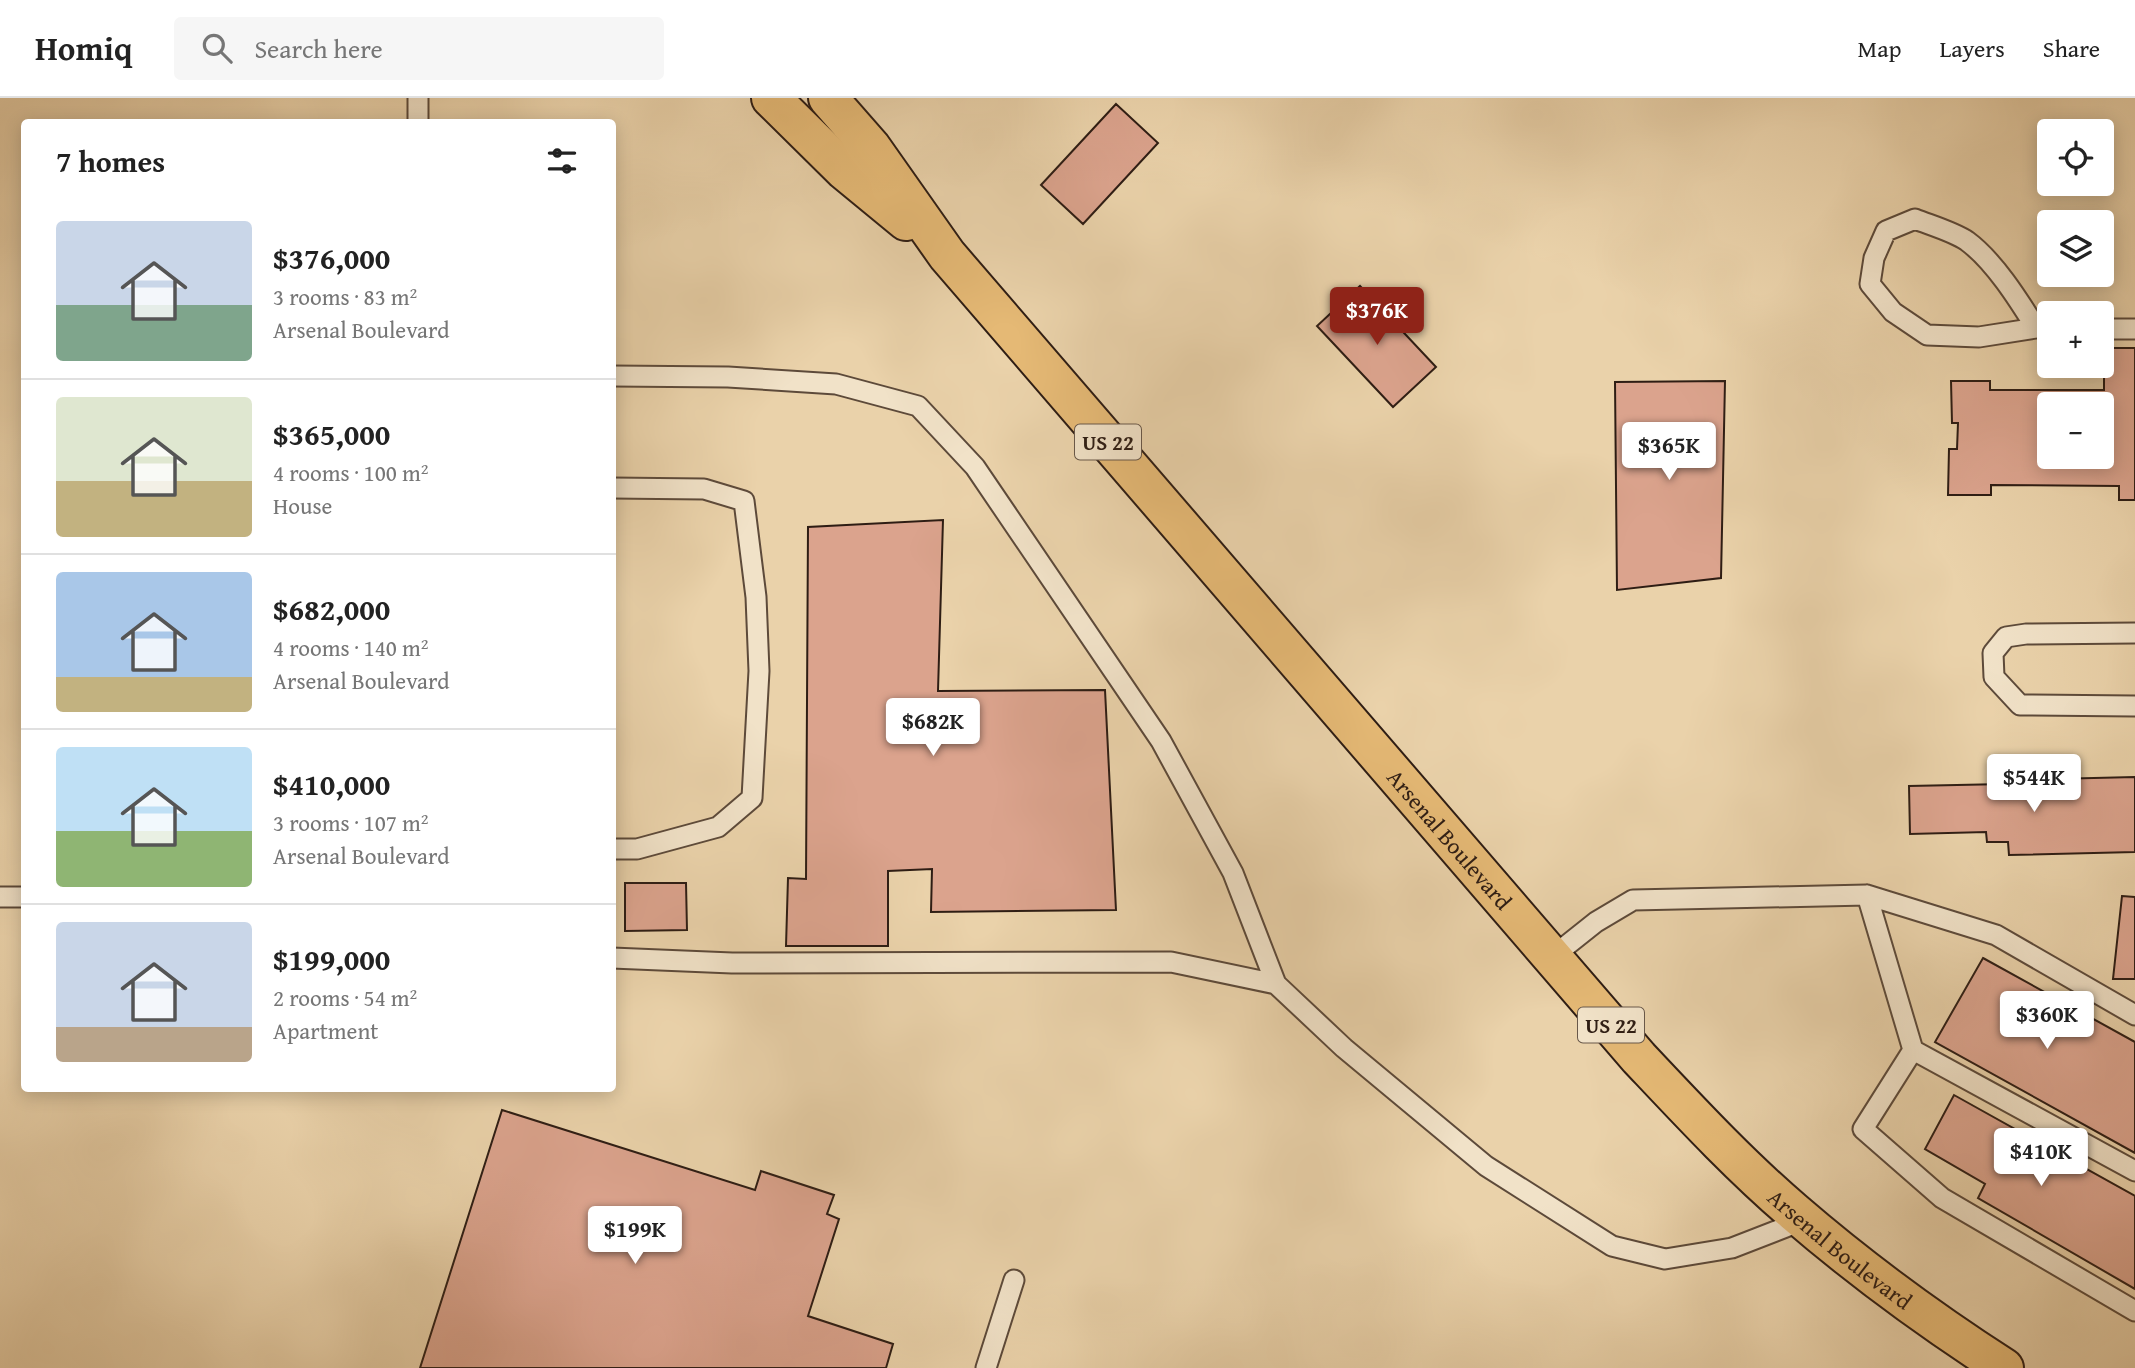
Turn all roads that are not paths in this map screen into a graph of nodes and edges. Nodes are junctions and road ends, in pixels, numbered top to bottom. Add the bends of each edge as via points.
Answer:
1 (418, 98) edge
2 (771, 98) edge
3 (828, 98) edge
4 (418, 119) edge
5 (947, 255) junction
6 (2043, 328) edge
7 (2114, 328) edge
8 (2135, 329) edge
9 (616, 376) edge
10 (616, 488) edge
11 (2135, 633) edge
12 (2135, 706) edge
13 (616, 849) edge
14 (1867, 895) junction
15 (0, 897) edge
16 (21, 897) edge
17 (1552, 957) junction
18 (616, 958) edge
19 (1276, 984) junction
20 (2110, 1001) junction
21 (2135, 1001) edge
22 (2135, 1015) edge
23 (1913, 1050) junction
24 (2135, 1171) edge
25 (1804, 1220) junction
26 (1014, 1280) dead end
27 (2135, 1311) edge
28 (986, 1368) edge
29 (2004, 1368) edge

1 - 4 lane
2 - 5 main road, Arsenal Boulevard / US 22 via 844,170
3 - 5 main road, Arsenal Boulevard / US 22 via 870,147
5 - 17 main road, Arsenal Boulevard / US 22
6 - 6 lane via 1979,337 1927,335 1893,312 1870,284 1874,258 1886,231 1915,219 1966,240
7 - 8 lane
9 - 19 lane via 836,384 918,405 975,467 1161,741 1233,873
10 - 13 lane via 704,489 744,501 756,597 759,671 752,798 718,827 637,849
11 - 12 lane via 2026,634 2006,637 1993,653 1994,677 2020,705
14 - 17 lane via 1633,900
14 - 20 lane via 1996,935
14 - 23 lane
15 - 16 lane
17 - 25 main road, Arsenal Boulevard / US 22 via 1689,1111
18 - 19 lane via 732,963 1171,962
19 - 25 lane via 1344,1048 1486,1166 1612,1246 1665,1259 1732,1248
20 - 21 lane
20 - 22 lane
23 - 24 lane
23 - 27 lane via 1863,1129 1942,1198
25 - 29 main road, Arsenal Boulevard / US 22 via 1914,1307
26 - 28 lane

